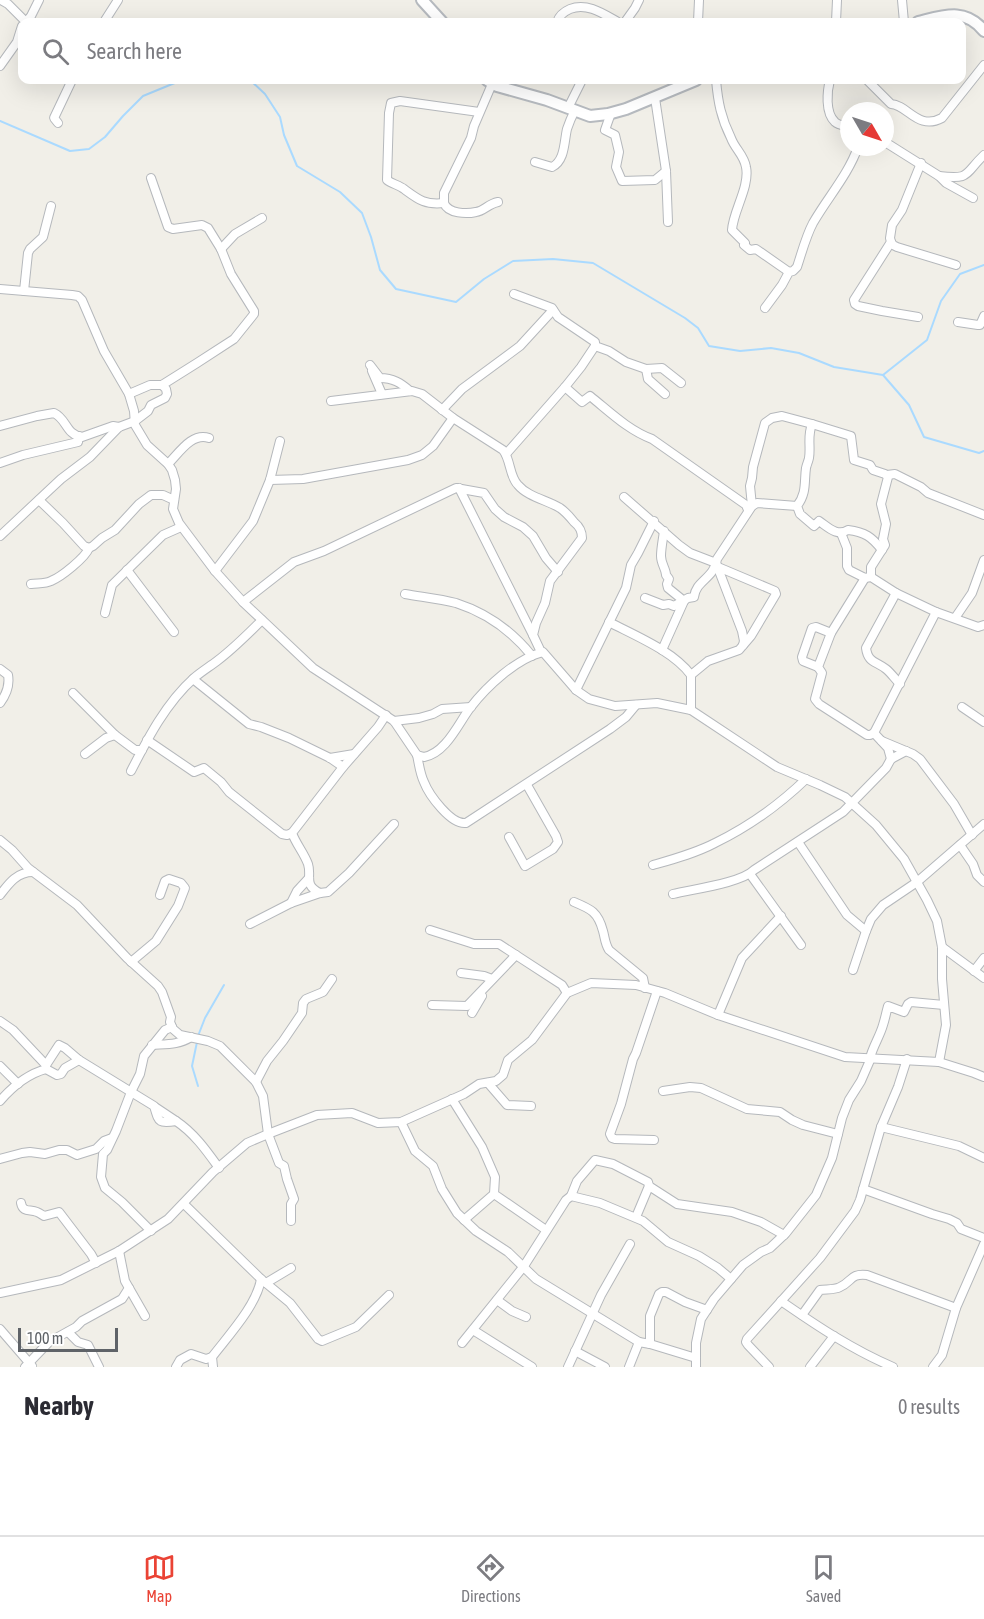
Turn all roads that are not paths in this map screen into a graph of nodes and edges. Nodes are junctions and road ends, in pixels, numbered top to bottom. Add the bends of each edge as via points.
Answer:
1 (1, 0) edge
2 (39, 0) edge
3 (118, 0) edge
4 (422, 0) edge
5 (639, 0) edge
6 (699, 0) edge
7 (837, 0) edge
8 (902, 0) edge
9 (20, 18) edge
10 (28, 18) edge
11 (107, 18) edge
12 (438, 18) edge
13 (558, 18) edge
14 (611, 18) edge
15 (628, 18) edge
16 (698, 18) edge
17 (836, 18) edge
18 (904, 18) edge
19 (934, 18) edge
20 (982, 24) edge
21 (18, 40) edge
22 (984, 65) edge
23 (0, 66) edge
24 (70, 84) edge
25 (488, 84) edge
26 (495, 84) edge
27 (581, 84) edge
28 (687, 84) edge
29 (716, 84) edge
30 (829, 84) edge
31 (871, 84) edge
32 (655, 98) junction
33 (572, 109) junction
34 (479, 112) junction
35 (612, 113) junction
36 (58, 123) dead end
37 (840, 124) edge
38 (894, 147) edge
39 (984, 155) edge
40 (855, 156) edge
41 (535, 162) dead end
42 (921, 163) junction
43 (666, 171) junction
44 (939, 176) junction
45 (151, 178) dead end
46 (973, 198) dead end
47 (498, 202) dead end
48 (444, 203) junction
49 (51, 206) dead end
50 (262, 218) dead end
51 (668, 222) dead end
52 (891, 242) junction
53 (220, 249) junction
54 (956, 265) dead end
55 (789, 272) junction
56 (0, 290) edge
57 (24, 291) junction
58 (514, 294) dead end
59 (765, 308) dead end
60 (553, 310) junction
61 (984, 316) edge
62 (918, 317) dead end
63 (958, 322) dead end
64 (595, 346) junction
65 (646, 369) junction
66 (681, 383) dead end
67 (162, 384) junction
68 (565, 387) junction
69 (410, 391) junction
70 (129, 394) junction
71 (382, 394) junction
72 (665, 394) dead end
73 (331, 401) dead end
74 (442, 410) junction
75 (453, 418) junction
76 (135, 422) junction
77 (812, 424) junction
78 (0, 426) edge
79 (119, 427) junction
80 (79, 436) junction
81 (209, 438) dead end
82 (280, 441) dead end
83 (506, 454) junction
84 (0, 463) edge
85 (168, 464) junction
86 (887, 475) junction
87 (270, 480) junction
88 (459, 488) junction
89 (624, 496) dead end
90 (39, 500) junction
91 (174, 500) junction
92 (797, 506) junction
93 (750, 508) junction
94 (984, 515) edge
95 (654, 521) junction
96 (182, 526) junction
97 (664, 531) junction
98 (841, 533) junction
99 (0, 536) edge
100 (89, 548) junction
101 (882, 550) junction
102 (984, 560) edge
103 (717, 566) junction
104 (127, 570) junction
105 (215, 570) junction
106 (558, 572) junction
107 (868, 578) junction
108 (31, 584) dead end
109 (896, 593) junction
110 (405, 594) dead end
111 (645, 598) dead end
112 (684, 601) junction
113 (243, 602) junction
114 (936, 612) junction
115 (105, 613) dead end
116 (955, 618) junction
117 (262, 620) junction
118 (609, 622) junction
119 (984, 625) edge
120 (174, 632) dead end
121 (831, 633) junction
122 (533, 635) junction
123 (743, 646) junction
124 (662, 650) junction
125 (541, 652) junction
126 (532, 656) junction
127 (818, 667) junction
128 (0, 669) edge
129 (692, 675) junction
130 (193, 678) junction
131 (900, 684) junction
132 (576, 690) junction
133 (73, 693) dead end
134 (482, 695) junction
135 (0, 704) edge
136 (636, 705) junction
137 (456, 707) junction
138 (471, 707) junction
139 (962, 707) dead end
140 (691, 710) junction
141 (386, 716) junction
142 (394, 721) junction
143 (984, 722) edge
144 (873, 733) junction
145 (115, 735) junction
146 (147, 740) junction
147 (882, 741) junction
148 (142, 750) junction
149 (906, 751) junction
150 (85, 754) dead end
151 (354, 754) junction
152 (417, 755) junction
153 (330, 758) junction
154 (891, 759) junction
155 (343, 767) junction
156 (130, 771) dead end
157 (806, 779) junction
158 (527, 785) junction
159 (852, 803) junction
160 (394, 824) dead end
161 (984, 824) edge
162 (292, 833) junction
163 (972, 835) junction
164 (509, 837) dead end
165 (0, 840) edge
166 (798, 842) junction
167 (960, 845) junction
168 (653, 865) dead end
169 (33, 872) junction
170 (750, 874) junction
171 (309, 878) junction
172 (917, 882) junction
173 (984, 882) edge
174 (320, 893) junction
175 (673, 894) dead end
176 (0, 895) edge
177 (160, 896) dead end
178 (574, 902) dead end
179 (291, 903) junction
180 (781, 916) junction
181 (250, 924) dead end
182 (430, 930) dead end
183 (866, 931) junction
184 (801, 945) dead end
185 (942, 947) junction
186 (516, 955) junction
187 (984, 958) edge
188 (131, 962) junction
189 (853, 970) dead end
190 (974, 971) junction
191 (461, 973) dead end
192 (984, 978) edge
193 (332, 979) dead end
194 (490, 981) junction
195 (645, 988) junction
196 (657, 991) junction
197 (567, 993) junction
198 (432, 1005) dead end
199 (944, 1005) junction
200 (472, 1013) dead end
201 (718, 1015) junction
202 (0, 1021) edge
203 (172, 1027) junction
204 (190, 1037) junction
205 (152, 1045) junction
206 (871, 1058) junction
207 (907, 1059) junction
208 (79, 1060) junction
209 (939, 1062) junction
210 (0, 1066) edge
211 (46, 1067) junction
212 (984, 1077) edge
213 (256, 1082) junction
214 (488, 1083) junction
215 (18, 1084) junction
216 (663, 1091) dead end
217 (131, 1092) junction
218 (453, 1099) junction
219 (0, 1101) edge
220 (531, 1106) dead end
221 (401, 1122) junction
222 (881, 1127) junction
223 (268, 1134) junction
224 (838, 1134) junction
225 (112, 1138) junction
226 (654, 1140) dead end
227 (984, 1158) edge
228 (0, 1159) edge
229 (219, 1168) junction
230 (649, 1186) junction
231 (863, 1189) junction
232 (494, 1194) junction
233 (571, 1196) junction
234 (21, 1203) dead end
235 (184, 1204) junction
236 (636, 1218) junction
237 (464, 1220) junction
238 (291, 1221) dead end
239 (546, 1230) junction
240 (151, 1231) junction
241 (784, 1235) junction
242 (984, 1238) edge
243 (630, 1244) dead end
244 (984, 1244) edge
245 (119, 1251) junction
246 (981, 1256) edge
247 (96, 1263) junction
248 (524, 1266) junction
249 (291, 1268) dead end
250 (731, 1279) junction
251 (264, 1281) junction
252 (129, 1288) junction
253 (0, 1293) edge
254 (389, 1295) dead end
255 (497, 1300) junction
256 (781, 1301) junction
257 (956, 1308) junction
258 (707, 1310) junction
259 (592, 1314) junction
260 (145, 1316) dead end
261 (802, 1316) junction
262 (526, 1317) dead end
263 (473, 1330) junction
264 (1, 1332) edge
265 (68, 1332) junction
266 (834, 1336) junction
267 (639, 1342) junction
268 (462, 1343) dead end
269 (650, 1344) junction
270 (575, 1351) junction
271 (212, 1357) junction
272 (696, 1363) edge
273 (874, 1363) edge
274 (29, 1365) edge
275 (99, 1367) edge
276 (176, 1367) edge
277 (213, 1367) edge
278 (532, 1367) edge
279 (568, 1367) edge
280 (606, 1367) edge
281 (629, 1367) edge
282 (769, 1367) edge
283 (810, 1367) edge
284 (893, 1367) edge
285 (933, 1367) edge

1 - 9 street
2 - 10 street
3 - 11 street
4 - 12 street
5 - 15 street
6 - 16 street
7 - 17 street
8 - 18 street
13 - 14 street via 579,6
19 - 20 street via 965,16
21 - 23 street
22 - 31 street via 936,121 914,117 891,104
24 - 36 street via 54,118
25 - 34 street
26 - 33 street
27 - 33 street
28 - 32 street
29 - 55 street via 719,108 747,168 732,230 750,250 756,249
30 - 37 street via 829,111
32 - 35 street
32 - 43 street
33 - 35 street via 590,116
33 - 41 street via 558,164 552,167
34 - 48 street via 444,193
34 - 48 street via 391,103 387,180 426,203
35 - 43 street via 605,130 615,135 620,152 616,168 622,181 655,180
38 - 42 street
39 - 44 street via 968,174
40 - 55 street via 812,226 797,267
42 - 44 street
42 - 52 street via 892,225
43 - 51 street
44 - 46 street
45 - 53 street via 168,226 204,226
47 - 48 street via 476,212 458,213
49 - 57 street via 43,237 28,253
50 - 53 street via 235,234
52 - 54 street
52 - 62 street via 855,304
53 - 67 street via 254,314 234,339
55 - 59 street
56 - 57 street
57 - 70 street via 78,296
58 - 60 street
60 - 64 street via 595,342
60 - 74 street via 520,346 462,389
61 - 63 street via 978,326
64 - 65 street
64 - 68 street
65 - 66 street via 662,368
65 - 72 street via 648,379
67 - 70 street
67 - 76 street via 165,398 151,405
68 - 83 street
68 - 93 street via 582,402 592,397 615,418
69 - 71 street
69 - 71 street via 391,378 380,378 370,365
69 - 74 street via 423,394
70 - 76 street
71 - 73 street
74 - 75 street
75 - 83 street
75 - 87 street via 433,446 408,460 303,480
76 - 79 street
76 - 85 street via 147,445
77 - 86 street via 850,436 854,460
77 - 92 street via 806,485
77 - 93 street via 782,416 765,423 753,467
78 - 80 street via 54,412 72,434
79 - 80 street
79 - 90 street via 90,458
80 - 84 street via 78,442
81 - 85 street via 196,436
82 - 87 street
83 - 106 street via 517,484 562,509 582,532 579,544
85 - 91 street via 175,480
86 - 94 street via 895,474 928,494
86 - 101 street via 880,504 886,527
87 - 105 street via 253,521
88 - 106 street via 484,493 504,517 533,536
88 - 113 street via 324,552 294,562
88 - 122 street
89 - 95 street
90 - 99 street
90 - 100 street
91 - 96 street via 173,508
91 - 100 street via 150,495
92 - 93 street via 757,503
92 - 98 street via 814,526 819,521
93 - 103 street via 717,559
95 - 97 street
95 - 118 street via 631,565 626,588
96 - 104 street via 163,536
96 - 105 street
97 - 103 street via 690,553
97 - 112 street via 661,557 668,588
98 - 101 street via 860,531 873,538
98 - 107 street via 848,568
100 - 108 street via 87,554 50,582
101 - 107 street
102 - 116 street via 972,593
103 - 112 street via 701,582 695,595
103 - 123 street via 742,631
103 - 123 street via 776,592
104 - 115 street via 112,585
104 - 120 street
105 - 113 street
106 - 122 street via 550,581
107 - 109 street
107 - 121 street
109 - 114 street
109 - 131 street via 866,648 872,661
110 - 126 street via 474,610 506,629
111 - 112 street via 674,606
112 - 124 street
113 - 117 street
114 - 116 street
114 - 131 street
116 - 119 street via 978,627
117 - 130 street
117 - 141 street via 313,668
118 - 124 street
118 - 132 street
121 - 127 street
121 - 127 street via 813,628 802,657
122 - 125 street
123 - 129 street via 708,661
124 - 129 street
125 - 126 street
125 - 132 street
126 - 134 street via 498,677
127 - 144 street via 822,673 817,702 867,735
128 - 135 street via 8,675 9,684
129 - 140 street
130 - 146 street
130 - 153 street via 249,724
131 - 144 street
132 - 136 street via 589,699 615,706
133 - 145 street
134 - 137 street
134 - 138 street
136 - 140 street via 657,703
136 - 158 street via 610,729
137 - 138 street
137 - 142 street
138 - 152 street via 435,753 424,758
139 - 143 street
140 - 157 street via 777,767
141 - 142 street
141 - 151 street
142 - 152 street
144 - 147 street
145 - 148 street via 135,750
145 - 150 street
146 - 148 street
146 - 162 street via 194,772 204,768 282,834
147 - 149 street
147 - 154 street
148 - 156 street
149 - 154 street
149 - 163 street via 920,759
151 - 153 street
151 - 155 street
152 - 158 street via 423,782 434,800 461,824
153 - 155 street
154 - 159 street
155 - 162 street
157 - 159 street
157 - 168 street via 761,815 713,844
158 - 164 street via 558,842 525,866
159 - 166 street
159 - 172 street via 883,833
160 - 174 street via 350,873 328,892
161 - 163 street
162 - 171 street via 309,865
163 - 167 street
165 - 169 street
166 - 170 street
166 - 183 street via 847,915
167 - 172 street
167 - 173 street
169 - 176 street via 18,875
169 - 188 street via 77,905
170 - 175 street
170 - 180 street
171 - 174 street via 310,885
171 - 179 street
172 - 183 street via 883,905
172 - 185 street via 937,921
174 - 179 street
177 - 188 street via 169,879 185,888 156,941
178 - 195 street via 594,911 606,945 643,978
179 - 181 street
180 - 184 street
180 - 201 street via 742,958
182 - 186 street via 474,944 499,944
183 - 189 street
185 - 190 street
185 - 199 street
186 - 194 street
186 - 197 street via 562,985
187 - 190 street
188 - 203 street via 162,992
190 - 192 street
191 - 194 street via 484,976
193 - 213 street via 323,992 303,1003 302,1013
194 - 198 street via 467,1006
194 - 200 street
195 - 196 street
195 - 197 street via 591,983
196 - 201 street
196 - 226 street via 610,1134 615,1139
197 - 214 street via 532,1040 508,1060 500,1079
199 - 206 street via 911,1002 904,1012 888,1006
199 - 209 street via 946,1024
201 - 206 street via 845,1057
202 - 211 street
203 - 204 street via 180,1035
203 - 205 street
204 - 205 street via 174,1044
204 - 213 street via 220,1046
205 - 217 street
206 - 207 street
206 - 224 street via 849,1100
207 - 209 street
207 - 222 street
208 - 211 street via 57,1075
208 - 211 street via 59,1045
208 - 217 street
209 - 212 street
210 - 215 street
211 - 215 street
213 - 223 street via 263,1096
214 - 218 street
214 - 220 street via 507,1105
215 - 219 street
216 - 224 street via 701,1088 747,1109 780,1112 803,1125
217 - 225 street
217 - 229 street via 184,1126
218 - 221 street
218 - 232 street via 482,1146 495,1177
221 - 223 street via 378,1123 352,1113 317,1115
221 - 237 street via 415,1151 433,1166 442,1190
222 - 227 street via 959,1146
222 - 231 street
223 - 229 street via 247,1143
223 - 238 street via 294,1199
224 - 241 street via 822,1185
225 - 228 street via 77,1155 59,1150
225 - 240 street via 103,1154 102,1182
229 - 235 street
230 - 233 street via 613,1164 595,1160 577,1181
230 - 236 street
230 - 241 street via 677,1204 732,1212
231 - 242 street via 949,1219
231 - 256 street via 855,1211
232 - 237 street
232 - 239 street
233 - 236 street
233 - 239 street
234 - 247 street via 26,1210 44,1216 59,1212
235 - 240 street
235 - 251 street
236 - 250 street
237 - 248 street
239 - 248 street
240 - 245 street
241 - 250 street via 743,1265
243 - 259 street
244 - 246 street
245 - 247 street
245 - 252 street
246 - 257 street
247 - 253 street via 61,1280
248 - 255 street
248 - 259 street via 536,1279
249 - 251 street
250 - 258 street
251 - 254 street via 322,1341 356,1327
251 - 271 street via 253,1303
252 - 260 street
252 - 265 street via 122,1299
255 - 262 street
255 - 263 street
256 - 261 street
256 - 282 street via 746,1342
257 - 261 street via 867,1275 854,1275 840,1287 820,1290
257 - 285 street via 942,1355
258 - 269 street via 662,1292 650,1316
258 - 272 street via 696,1343
259 - 267 street
259 - 270 street
261 - 266 street
263 - 268 street
263 - 278 street
264 - 274 street
265 - 274 street via 50,1342
265 - 275 street via 89,1346
266 - 273 street
266 - 283 street
267 - 269 street
267 - 281 street
269 - 272 street
270 - 279 street
270 - 280 street
271 - 276 street via 191,1354
271 - 277 street
273 - 284 street

